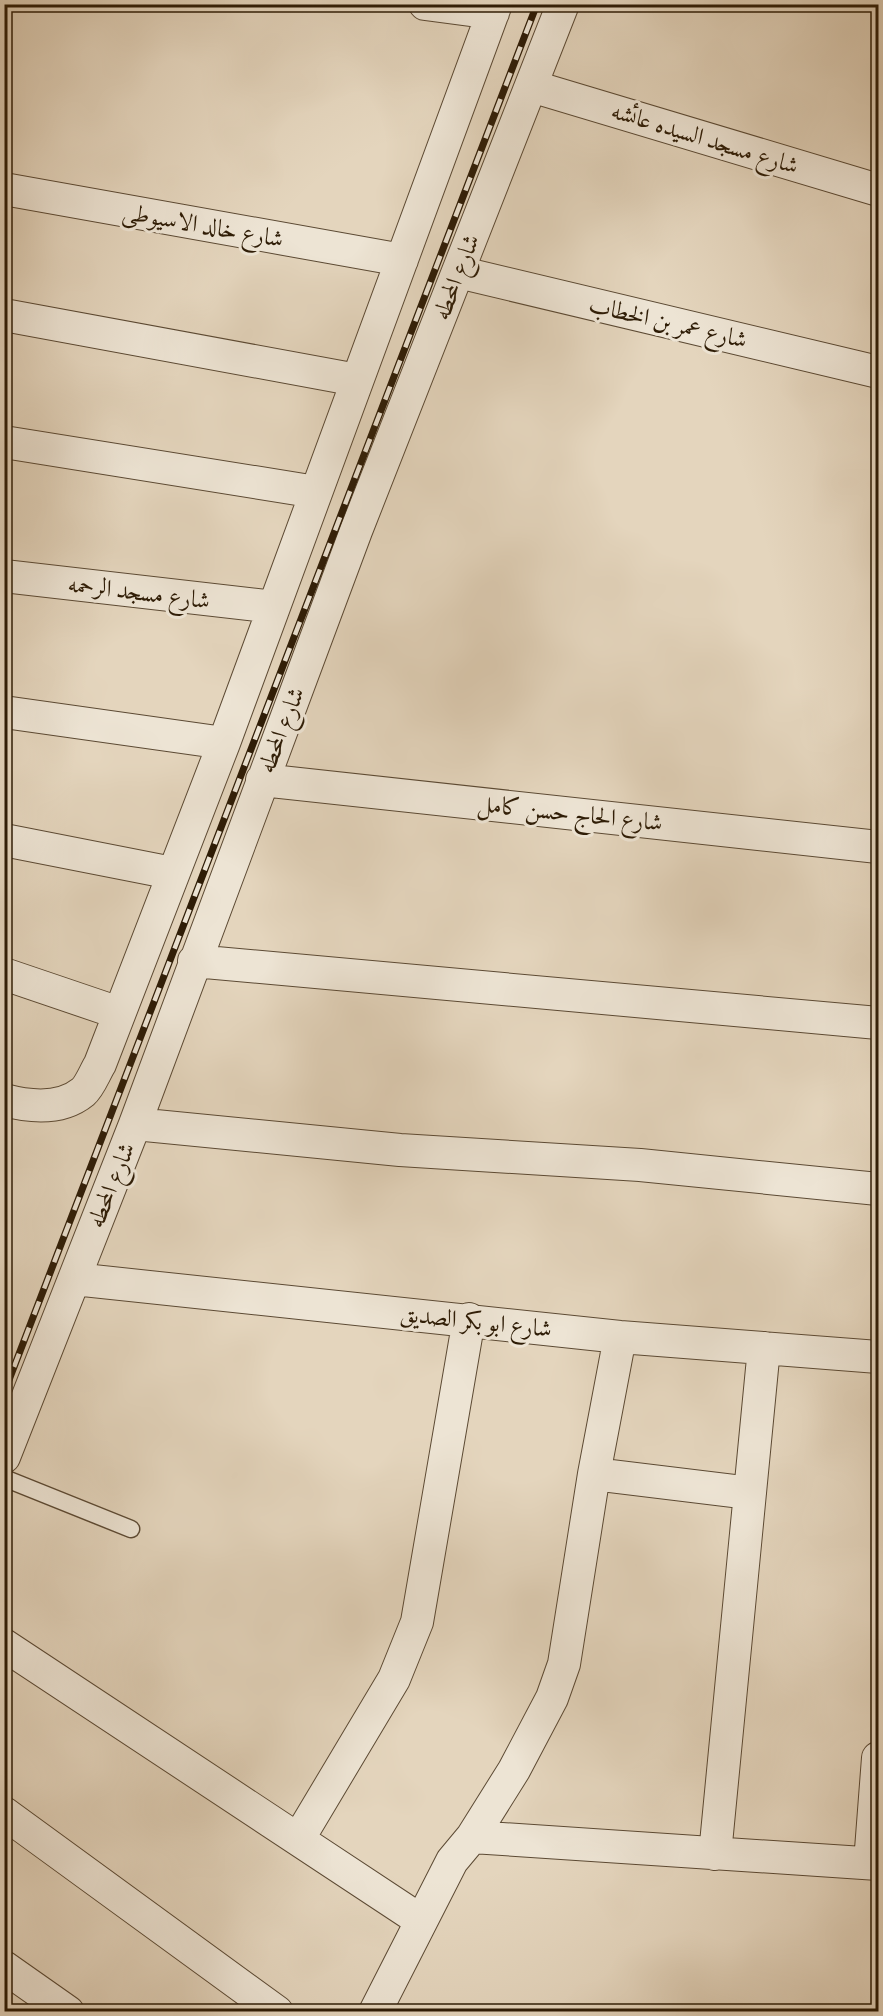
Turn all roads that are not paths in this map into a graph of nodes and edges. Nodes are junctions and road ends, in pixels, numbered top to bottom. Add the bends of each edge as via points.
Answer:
1 (425, 4) edge
2 (563, 4) edge
3 (495, 9) edge
4 (531, 86) junction
5 (4, 189) edge
6 (879, 190) edge
7 (402, 260) junction
8 (458, 272) junction
9 (4, 315) edge
10 (879, 372) edge
11 (357, 380) junction
12 (4, 442) edge
13 (316, 492) junction
14 (4, 576) edge
15 (274, 607) junction
16 (4, 712) edge
17 (224, 743) junction
18 (262, 780) junction
19 (4, 840) edge
20 (879, 847) edge
21 (172, 873) junction
22 (194, 961) junction
23 (4, 974) edge
24 (119, 1013) junction
25 (879, 1023) edge
26 (4, 1100) edge
27 (135, 1124) junction
28 (879, 1189) edge
29 (74, 1279) junction
30 (469, 1319) junction
31 (620, 1337) junction
32 (764, 1348) junction
33 (879, 1358) edge
34 (4, 1458) edge
35 (594, 1474) junction
36 (4, 1478) edge
37 (750, 1494) junction
38 (131, 1529) dead end
39 (4, 1645) edge
40 (879, 1758) edge
41 (4, 1813) edge
42 (472, 1837) junction
43 (299, 1838) junction
44 (715, 1854) junction
45 (874, 1864) edge
46 (420, 1920) junction
47 (4, 1967) edge
48 (375, 2011) edge
49 (68, 2012) edge
50 (277, 2012) edge
51 (380, 2012) edge

1 - 3 street
2 - 4 street, شارع المحطه
3 - 7 street, شارع المحطه
4 - 6 street, شارع مسجد السيده عائشه
4 - 8 street, شارع المحطه
5 - 7 street, شارع خالد الاسيوطى
7 - 11 street, شارع المحطه
8 - 10 street, شارع عمر بن الخطاب
8 - 18 street, شارع المحطه
9 - 11 street
11 - 13 street, شارع المحطه
12 - 13 street
13 - 15 street, شارع المحطه
14 - 15 street, شارع مسجد الرحمه
15 - 17 street, شارع المحطه
16 - 17 street
17 - 21 street, شارع المحطه
18 - 20 street, شارع الحاج حسن كامل
18 - 22 street, شارع المحطه
19 - 21 street
21 - 24 street, شارع المحطه
22 - 25 street
22 - 27 street, شارع المحطه
23 - 24 street
24 - 26 street, شارع المحطه via 85,1091 69,1101 49,1106 24,1106
27 - 28 street via 400,1150 640,1165
27 - 29 street, شارع المحطه
29 - 30 street, شارع ابو بكر الصديق
29 - 34 street, شارع المحطه
30 - 31 street, شارع ابو بكر الصديق
30 - 43 street via 417,1622 394,1679
31 - 32 street, شارع ابو بكر الصديق
31 - 35 street
32 - 33 street, شارع ابو بكر الصديق
32 - 37 street
35 - 37 street
35 - 42 street via 560,1675 533,1738
36 - 38 lane
37 - 44 street
39 - 43 street
40 - 45 street
41 - 50 street
42 - 44 street
42 - 46 street via 452,1860
43 - 46 street
44 - 45 street
46 - 48 street
47 - 49 street
48 - 51 street

